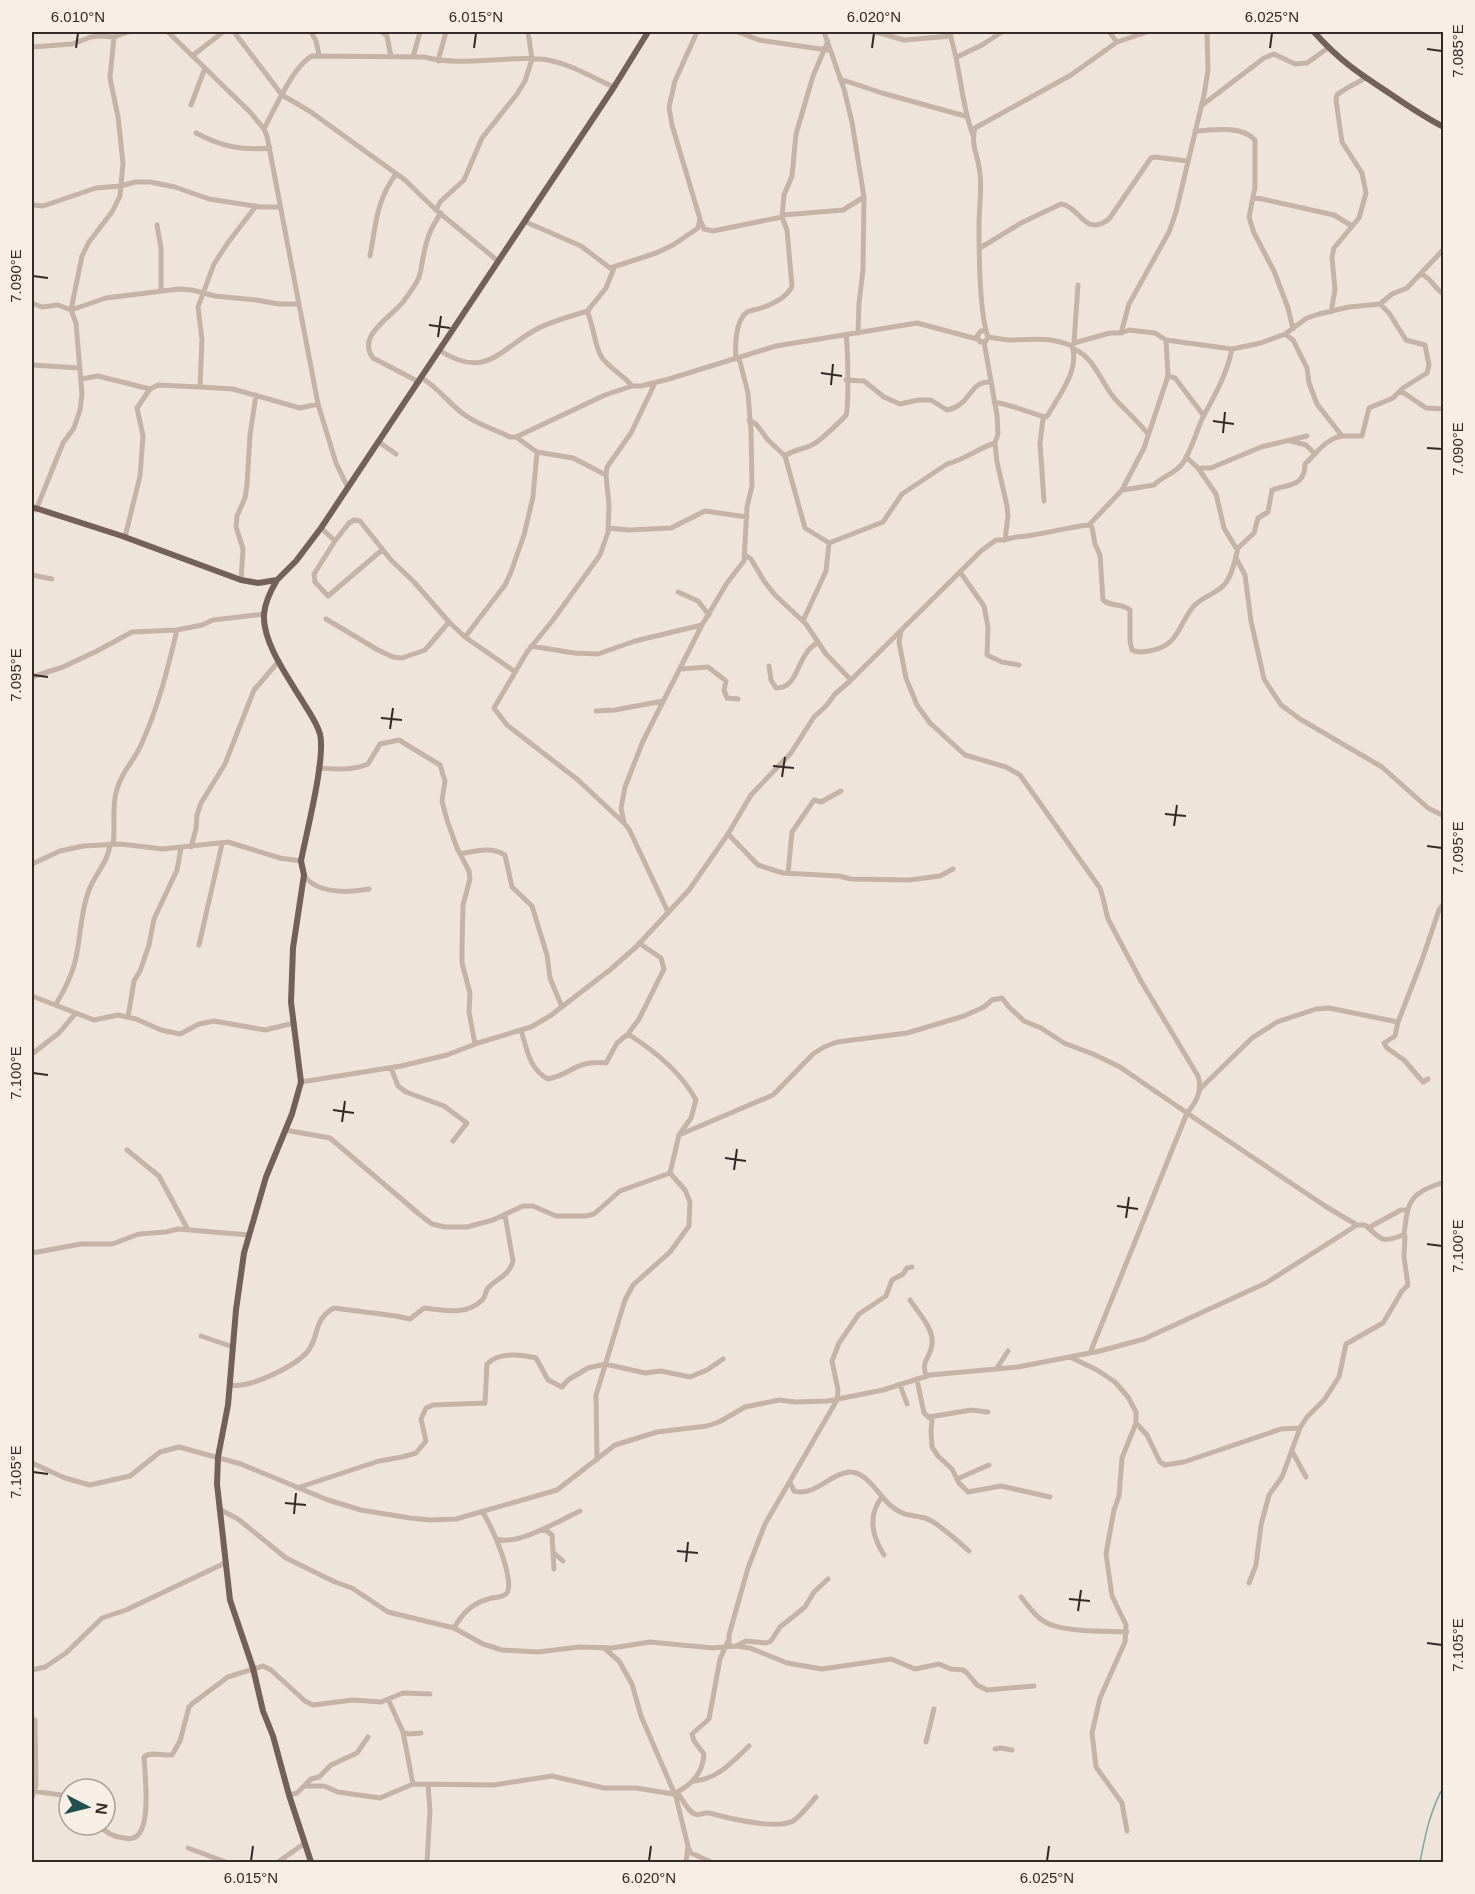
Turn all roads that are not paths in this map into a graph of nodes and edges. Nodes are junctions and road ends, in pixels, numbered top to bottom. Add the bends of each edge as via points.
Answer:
1 (128, 32) edge
2 (168, 32) edge
3 (223, 32) edge
4 (234, 32) edge
5 (311, 32) edge
6 (382, 32) edge
7 (420, 32) edge
8 (446, 32) edge
9 (528, 32) edge
10 (648, 32) edge
11 (697, 32) edge
12 (738, 32) edge
13 (824, 32) edge
14 (876, 32) edge
15 (1002, 32) edge
16 (1109, 32) edge
17 (1147, 32) edge
18 (1207, 32) edge
19 (1314, 32) edge
20 (950, 34) edge
21 (114, 37) junction
22 (828, 41) junction
23 (1117, 42) junction
24 (32, 47) edge
25 (1328, 48) junction
26 (823, 50) junction
27 (832, 50) junction
28 (319, 55) junction
29 (192, 56) junction
30 (391, 57) junction
31 (413, 57) junction
32 (957, 57) junction
33 (531, 59) junction
34 (438, 60) junction
35 (206, 68) junction
36 (1365, 78) junction
37 (840, 79) junction
38 (614, 87) junction
39 (282, 95) junction
40 (191, 105) dead end
41 (1201, 106) junction
42 (965, 116) junction
43 (1443, 127) edge
44 (264, 129) junction
45 (1195, 131) junction
46 (196, 133) dead end
47 (973, 135) junction
48 (270, 148) junction
49 (1187, 161) junction
50 (396, 174) junction
51 (121, 186) junction
52 (864, 197) junction
53 (1253, 197) junction
54 (32, 205) edge
55 (256, 206) junction
56 (280, 207) junction
57 (439, 211) junction
58 (783, 216) junction
59 (700, 220) junction
60 (526, 222) junction
61 (157, 225) dead end
62 (1352, 226) junction
63 (980, 248) junction
64 (1443, 249) edge
65 (370, 256) dead end
66 (498, 261) junction
67 (605, 266) junction
68 (614, 268) junction
69 (1421, 274) junction
70 (610, 279) junction
71 (1078, 285) dead end
72 (161, 290) junction
73 (203, 293) junction
74 (1443, 294) edge
75 (32, 303) edge
76 (299, 303) junction
77 (1380, 304) junction
78 (71, 310) junction
79 (588, 311) junction
80 (1331, 312) junction
81 (1293, 329) junction
82 (858, 333) junction
83 (1121, 333) junction
84 (1285, 334) junction
85 (846, 335) junction
86 (986, 337) junction
87 (978, 339) junction
88 (1166, 340) junction
89 (1073, 346) junction
90 (1232, 349) junction
91 (439, 350) junction
92 (737, 358) junction
93 (32, 365) edge
94 (80, 368) junction
95 (1168, 376) junction
96 (81, 379) junction
97 (420, 380) junction
98 (846, 380) junction
99 (992, 382) junction
100 (655, 383) junction
101 (632, 386) junction
102 (200, 387) junction
103 (150, 389) junction
104 (1399, 392) junction
105 (256, 395) junction
106 (994, 402) junction
107 (318, 404) junction
108 (1443, 409) edge
109 (1048, 415) junction
110 (1204, 416) junction
111 (749, 420) junction
112 (1148, 434) junction
113 (1307, 436) dead end
114 (1342, 436) junction
115 (516, 437) junction
116 (1290, 441) junction
117 (379, 442) junction
118 (995, 443) junction
119 (537, 452) junction
120 (396, 454) dead end
121 (1314, 454) junction
122 (785, 456) junction
123 (1186, 457) junction
124 (1198, 468) junction
125 (606, 474) junction
126 (348, 488) junction
127 (1122, 490) junction
128 (1044, 501) dead end
129 (34, 509) edge
130 (747, 517) junction
131 (1089, 525) junction
132 (321, 528) junction
133 (608, 528) junction
134 (125, 537) junction
135 (1005, 540) junction
136 (335, 541) junction
137 (829, 543) junction
138 (1238, 548) junction
139 (382, 550) junction
140 (745, 555) junction
141 (1236, 558) junction
142 (960, 572) junction
143 (32, 575) edge
144 (52, 579) dead end
145 (241, 580) junction
146 (277, 580) junction
147 (678, 592) dead end
148 (264, 614) junction
149 (709, 615) junction
150 (326, 619) dead end
151 (803, 621) junction
152 (449, 622) junction
153 (702, 625) junction
154 (177, 630) junction
155 (901, 631) junction
156 (465, 637) junction
157 (818, 643) junction
158 (531, 646) junction
159 (279, 661) junction
160 (1019, 665) dead end
161 (770, 666) dead end
162 (681, 669) junction
163 (514, 671) junction
164 (32, 677) edge
165 (851, 680) junction
166 (738, 699) dead end
167 (663, 701) junction
168 (596, 711) dead end
169 (318, 768) junction
170 (841, 791) dead end
171 (1443, 816) edge
172 (624, 823) junction
173 (728, 834) junction
174 (112, 844) junction
175 (222, 844) junction
176 (190, 847) junction
177 (181, 848) junction
178 (460, 854) junction
179 (301, 861) junction
180 (32, 864) edge
181 (953, 869) dead end
182 (788, 873) junction
183 (304, 874) junction
184 (369, 889) dead end
185 (1443, 903) edge
186 (668, 912) junction
187 (639, 943) junction
188 (199, 945) dead end
189 (32, 996) edge
190 (56, 1004) junction
191 (562, 1007) junction
192 (75, 1014) junction
193 (128, 1017) junction
194 (1398, 1022) junction
195 (294, 1023) junction
196 (521, 1030) junction
197 (628, 1034) junction
198 (475, 1044) junction
199 (32, 1054) edge
200 (391, 1068) junction
201 (1428, 1079) dead end
202 (301, 1082) junction
203 (1200, 1089) junction
204 (1187, 1113) junction
205 (285, 1130) junction
206 (680, 1135) junction
207 (453, 1141) dead end
208 (127, 1150) dead end
209 (669, 1173) junction
210 (1443, 1182) edge
211 (1407, 1210) junction
212 (505, 1215) junction
213 (1357, 1225) junction
214 (187, 1228) junction
215 (1368, 1228) junction
216 (249, 1235) junction
217 (1404, 1235) junction
218 (32, 1253) edge
219 (912, 1267) dead end
220 (910, 1300) dead end
221 (201, 1336) dead end
222 (233, 1347) junction
223 (1008, 1351) dead end
224 (1090, 1353) junction
225 (1070, 1357) junction
226 (723, 1359) dead end
227 (605, 1364) junction
228 (997, 1368) junction
229 (926, 1376) junction
230 (916, 1380) junction
231 (900, 1384) junction
232 (230, 1385) junction
233 (837, 1400) junction
234 (907, 1404) dead end
235 (988, 1412) dead end
236 (928, 1416) junction
237 (921, 1419) dead end
238 (1136, 1423) junction
239 (1300, 1428) junction
240 (1292, 1451) junction
241 (218, 1457) junction
242 (597, 1460) junction
243 (32, 1463) edge
244 (989, 1465) dead end
245 (1306, 1477) dead end
246 (957, 1479) junction
247 (790, 1482) junction
248 (297, 1488) junction
249 (882, 1497) junction
250 (1050, 1497) dead end
251 (219, 1509) junction
252 (580, 1511) dead end
253 (482, 1512) junction
254 (539, 1530) junction
255 (496, 1539) junction
256 (969, 1551) dead end
257 (554, 1553) junction
258 (884, 1555) dead end
259 (563, 1561) dead end
260 (225, 1563) junction
261 (554, 1569) dead end
262 (828, 1579) dead end
263 (1250, 1583) dead end
264 (1022, 1597) dead end
265 (454, 1628) junction
266 (1127, 1632) junction
267 (731, 1645) junction
268 (604, 1648) junction
269 (253, 1668) junction
270 (32, 1670) edge
271 (1034, 1686) dead end
272 (430, 1694) dead end
273 (388, 1699) junction
274 (934, 1709) dead end
275 (35, 1720) dead end
276 (403, 1732) junction
277 (421, 1733) dead end
278 (368, 1737) dead end
279 (926, 1742) dead end
280 (749, 1746) dead end
281 (994, 1749) dead end
282 (1012, 1750) dead end
283 (695, 1781) junction
284 (413, 1784) junction
285 (428, 1785) junction
286 (306, 1786) junction
287 (33, 1791) edge
288 (675, 1793) junction
289 (57, 1794) edge
290 (289, 1795) junction
291 (816, 1797) dead end
292 (32, 1798) edge
293 (1127, 1832) dead end
294 (117, 1837) edge
295 (305, 1843) junction
296 (688, 1846) junction
297 (188, 1848) dead end
298 (226, 1863) edge
299 (278, 1863) edge
300 (311, 1863) edge
301 (426, 1863) edge
302 (686, 1863) edge
303 (711, 1863) edge

1 - 21 street
2 - 29 street
3 - 29 street
4 - 39 street
5 - 28 street
6 - 30 street via 387,36
7 - 31 street
8 - 34 street
9 - 33 street
10 - 38 main road
11 - 59 street via 675,81 669,107
12 - 26 street via 759,40
13 - 22 street
14 - 20 street via 904,40
15 - 32 street
16 - 23 street
17 - 23 street
18 - 41 street via 1208,70
19 - 25 main road
20 - 32 street
21 - 24 street
21 - 51 street via 110,78 123,163
22 - 26 street
22 - 27 street
23 - 47 street via 1071,75 979,125
25 - 36 main road
25 - 41 street via 1307,63 1295,64 1274,54 1264,58
26 - 27 street
26 - 58 street via 796,134 795,161 784,195
27 - 37 street
28 - 30 street
28 - 39 street via 307,58
29 - 35 street
30 - 31 street
31 - 34 street
32 - 42 street
33 - 34 street
33 - 38 street via 554,61
33 - 57 street via 518,94 492,124 476,148 464,180 440,202
35 - 40 street
35 - 44 street
36 - 43 main road
36 - 62 street via 1340,92 1336,100 1342,142 1365,183 1364,207
37 - 42 street
37 - 52 street via 852,122
38 - 60 main road
39 - 44 street
39 - 50 street
41 - 45 street
42 - 47 street
44 - 48 street
45 - 49 street
45 - 53 street via 1229,130 1253,137
46 - 48 street via 226,146
47 - 63 street via 980,174
48 - 56 street
49 - 63 street via 1151,158 1103,223 1086,223 1068,205 1061,204
49 - 83 street via 1169,232 1129,304
50 - 57 street
50 - 65 street via 376,214
51 - 54 street via 96,188
51 - 55 street via 150,182 200,197
51 - 78 street via 112,212 82,256
52 - 58 street via 843,210
52 - 82 street via 864,270
53 - 62 street via 1334,215
53 - 81 street via 1251,224 1274,271
55 - 56 street
55 - 73 street via 214,264
56 - 76 street
57 - 66 street
57 - 97 street via 423,248 420,276 402,303 370,336 368,344 373,358
58 - 59 street via 712,231 704,230
58 - 92 street via 792,286 789,293 777,300 747,312 734,342
59 - 68 street via 698,228 673,245
60 - 66 main road
60 - 67 street via 581,246
61 - 72 street
62 - 80 street via 1332,256 1335,290
63 - 86 street
64 - 69 street
66 - 91 main road
67 - 68 street
67 - 70 street
68 - 70 street
69 - 74 street
69 - 77 street via 1407,288
70 - 79 street
71 - 89 street
72 - 73 street
72 - 78 street via 106,298
73 - 76 street via 279,304
73 - 102 street via 198,307 202,340
75 - 78 street
76 - 107 street
77 - 80 street
77 - 104 street via 1406,340 1425,345 1428,351 1427,374
78 - 94 street
79 - 91 street via 537,329 487,362 471,363
79 - 101 street via 600,354
80 - 81 street via 1307,318
81 - 84 street
82 - 85 street
82 - 87 street via 917,323
83 - 88 street via 1155,333
83 - 89 street
84 - 90 street
84 - 114 street via 1293,340 1307,368 1317,404
85 - 92 street via 776,346
85 - 98 street
86 - 87 street
86 - 87 street via 978,333
86 - 89 street via 1047,339
86 - 99 street
88 - 90 street
88 - 95 street
89 - 109 street via 1075,359 1070,376
89 - 112 street via 1091,362 1111,393
90 - 110 street
91 - 97 main road
92 - 100 street
92 - 111 street via 748,393
93 - 94 street
94 - 96 street
95 - 110 street via 1175,378
95 - 112 street
96 - 103 street via 98,376
96 - 129 street via 80,410 74,428 63,443
97 - 115 street via 437,388 474,421
97 - 117 main road
98 - 99 street via 864,381 884,398 900,404 931,400 947,410 965,402 975,386
98 - 122 street via 846,415 816,443
99 - 106 street
100 - 101 street
100 - 125 street
101 - 115 street
102 - 103 street via 158,385
102 - 105 street
103 - 134 street via 137,408 143,436 140,476
104 - 108 street via 1426,408
104 - 114 street via 1370,408 1362,436
105 - 107 street via 300,408
105 - 145 street via 245,498 236,527 243,549
106 - 109 street
106 - 118 street via 998,434
107 - 126 street
109 - 128 street via 1043,418 1040,443
110 - 123 street
111 - 122 street
111 - 130 street via 752,486
112 - 127 street
113 - 116 street
114 - 121 street
115 - 119 street
116 - 121 street via 1306,445
116 - 124 street via 1261,447 1211,468
117 - 120 street
117 - 126 main road
118 - 135 street via 1007,506
118 - 137 street via 947,464 902,494 883,522
119 - 125 street via 573,458
119 - 156 street via 531,505 511,572
121 - 138 street via 1298,482 1272,490 1268,512 1258,518 1254,533
122 - 137 street via 805,528
123 - 124 street
123 - 127 street via 1176,471 1154,485
124 - 138 street via 1216,494 1224,528
125 - 133 street
126 - 132 main road
127 - 131 street
129 - 134 main road
130 - 133 street via 705,512 671,528
130 - 140 street
131 - 135 street
131 - 141 street via 1101,555 1103,600 1130,610 1130,644 1137,653 1170,643 1193,606 1222,586
132 - 136 street
132 - 146 main road
133 - 158 street via 600,555
134 - 145 main road
135 - 142 street via 996,540 981,550
136 - 139 street via 349,523 360,521
136 - 139 street via 314,574 315,582 328,596
137 - 151 street via 826,571
138 - 141 street
139 - 152 street
140 - 149 street
140 - 151 street via 775,595
141 - 171 street via 1245,575 1264,679 1281,705 1382,767 1428,808
142 - 155 street
142 - 160 street via 984,606 987,655
143 - 144 street
145 - 146 main road
146 - 148 main road
147 - 149 street via 698,601
148 - 154 street via 213,620
148 - 159 main road via 268,638
149 - 153 street
150 - 152 street via 378,650 402,658 425,650
151 - 157 street
152 - 156 street
153 - 158 street via 598,654
153 - 162 street
154 - 164 street via 132,632 63,667
154 - 174 street via 164,682 142,742 116,791
155 - 165 street
155 - 203 street via 903,667 922,712 965,755 1006,767 1028,784 1100,888 1108,919 1195,1071
156 - 163 street
157 - 161 street via 810,647 793,680 782,688 776,688 771,680
157 - 165 street
158 - 163 street
159 - 169 main road via 320,734
159 - 176 street via 254,690 225,764 201,803
162 - 166 street via 708,668 726,681 727,698
162 - 167 street
163 - 172 street via 496,702 498,714
165 - 173 street via 814,717 791,753 751,795
167 - 168 street
167 - 172 street via 625,787 621,808
169 - 178 street via 349,770 368,764 380,744 389,741 399,740 426,755 440,765 445,781 442,801
169 - 179 main road
170 - 182 street via 821,802 814,800 797,822 792,832
172 - 186 street
173 - 182 street via 758,865
173 - 186 street via 689,890
174 - 177 street
174 - 180 street via 69,848
174 - 190 street via 89,890 75,962
175 - 176 street
175 - 179 street via 228,842
175 - 188 street
176 - 177 street
177 - 193 street via 177,870 154,919 149,945 134,981
178 - 191 street via 499,850 505,855 512,887 532,906 554,992
178 - 198 street via 470,879 463,905 462,963 470,993
179 - 183 main road
181 - 182 street via 939,876 909,880
183 - 184 street via 308,882 328,889
183 - 195 main road via 293,948
185 - 194 street
186 - 187 street
187 - 191 street
187 - 197 street via 661,958 664,969
189 - 190 street
190 - 192 street
191 - 196 street
192 - 193 street via 94,1020
192 - 199 street via 59,1033
193 - 195 street via 180,1034 214,1021 256,1030
194 - 201 street via 1395,1036 1384,1043 1423,1082
194 - 203 street via 1329,1008 1276,1022 1252,1038
195 - 202 main road
196 - 197 street via 528,1059 548,1079 585,1062 606,1063 617,1043
196 - 198 street
197 - 206 street via 681,1078 696,1100
198 - 200 street via 457,1053
200 - 202 street
200 - 207 street via 398,1086 405,1092 444,1106 466,1123
202 - 205 main road
203 - 204 street
204 - 206 street via 1120,1067 1024,1021 1002,998 964,1016 907,1033 824,1047 773,1095
204 - 213 street
204 - 224 street
205 - 212 street via 330,1138 432,1224 467,1227
205 - 216 main road
206 - 209 street
208 - 214 street via 159,1176
209 - 212 street via 620,1191 594,1214 556,1216 523,1206
209 - 227 street via 690,1202 689,1226 670,1252 629,1292
210 - 211 street via 1416,1194
211 - 215 street
211 - 217 street
212 - 232 street via 511,1268 488,1287 484,1299 477,1304 453,1312 424,1308 410,1319 334,1308 317,1326 309,1350 301,1358 270,1375
213 - 215 street
213 - 224 street via 1243,1294 1144,1340
214 - 216 street
214 - 218 street via 139,1234 112,1244 81,1244
215 - 217 street via 1383,1240
216 - 222 main road
217 - 239 street via 1408,1285 1383,1323 1346,1344 1339,1377
219 - 233 street via 892,1280 886,1296 859,1314 839,1343 832,1363
220 - 229 street via 932,1335 932,1348 923,1365
221 - 222 street
222 - 232 main road
223 - 228 street
224 - 225 street
225 - 228 street
225 - 238 street via 1115,1382 1133,1406
226 - 227 street via 690,1377
227 - 242 street via 596,1395
227 - 248 street via 588,1368 562,1387 548,1380 536,1358 496,1357 488,1364 485,1404 426,1408 421,1419 426,1441 416,1453
228 - 229 street
229 - 230 street
230 - 231 street
230 - 236 street
231 - 233 street
231 - 234 street
232 - 241 main road
233 - 242 street via 762,1402 707,1426 657,1432 615,1445
233 - 247 street
235 - 236 street via 970,1410
236 - 237 street
236 - 246 street via 932,1420 932,1447
238 - 239 street via 1165,1465 1281,1430
238 - 266 street via 1122,1458 1119,1496 1106,1554 1112,1596
239 - 240 street
240 - 245 street
240 - 263 street via 1267,1501
241 - 243 street via 179,1447 169,1449 130,1476 90,1485
241 - 248 street
241 - 251 main road
242 - 253 street via 557,1490
244 - 246 street
246 - 250 street via 970,1493 1001,1486
247 - 249 street via 794,1491 803,1492 845,1473 856,1473
247 - 267 street via 765,1524 748,1568
248 - 253 street via 388,1516 456,1519
249 - 256 street via 904,1515 929,1520
249 - 258 street via 872,1522
251 - 260 main road
251 - 265 street via 238,1519 286,1558 352,1588 388,1612
252 - 254 street
253 - 255 street
254 - 255 street via 508,1540
254 - 257 street via 552,1535
255 - 265 street via 509,1588 504,1595 482,1601 466,1611
257 - 259 street
257 - 261 street
260 - 269 main road via 230,1600
260 - 270 street via 102,1618 66,1653 45,1667
262 - 267 street via 769,1643 746,1641
264 - 266 street via 1050,1624
265 - 268 street via 483,1644 510,1651
266 - 293 street via 1100,1698 1092,1733 1096,1767 1122,1803
267 - 268 street via 702,1648 650,1642
267 - 271 street via 787,1663 822,1669 891,1659 915,1669 939,1664 963,1670 987,1690
267 - 283 street via 720,1659 709,1719 692,1734 704,1754
268 - 288 street via 619,1661 632,1684 641,1716
269 - 273 street via 265,1666 313,1705
269 - 290 main road
269 - 294 street via 228,1677 193,1703 172,1755 145,1755 147,1807 141,1830 131,1839
272 - 273 street via 403,1693
273 - 276 street
274 - 279 street
275 - 287 street
276 - 277 street
276 - 284 street
278 - 286 street via 357,1753 324,1770
280 - 283 street via 720,1772
281 - 282 street
283 - 288 street
284 - 285 street
284 - 286 street via 380,1798
285 - 288 street via 494,1785 552,1776 604,1788
285 - 301 street
286 - 290 street
287 - 289 street
287 - 292 street
288 - 291 street via 696,1815 708,1813 751,1823 783,1824 793,1821
288 - 296 street
290 - 295 main road
295 - 299 street
295 - 300 main road
296 - 302 street
296 - 303 street via 691,1853
297 - 298 street

